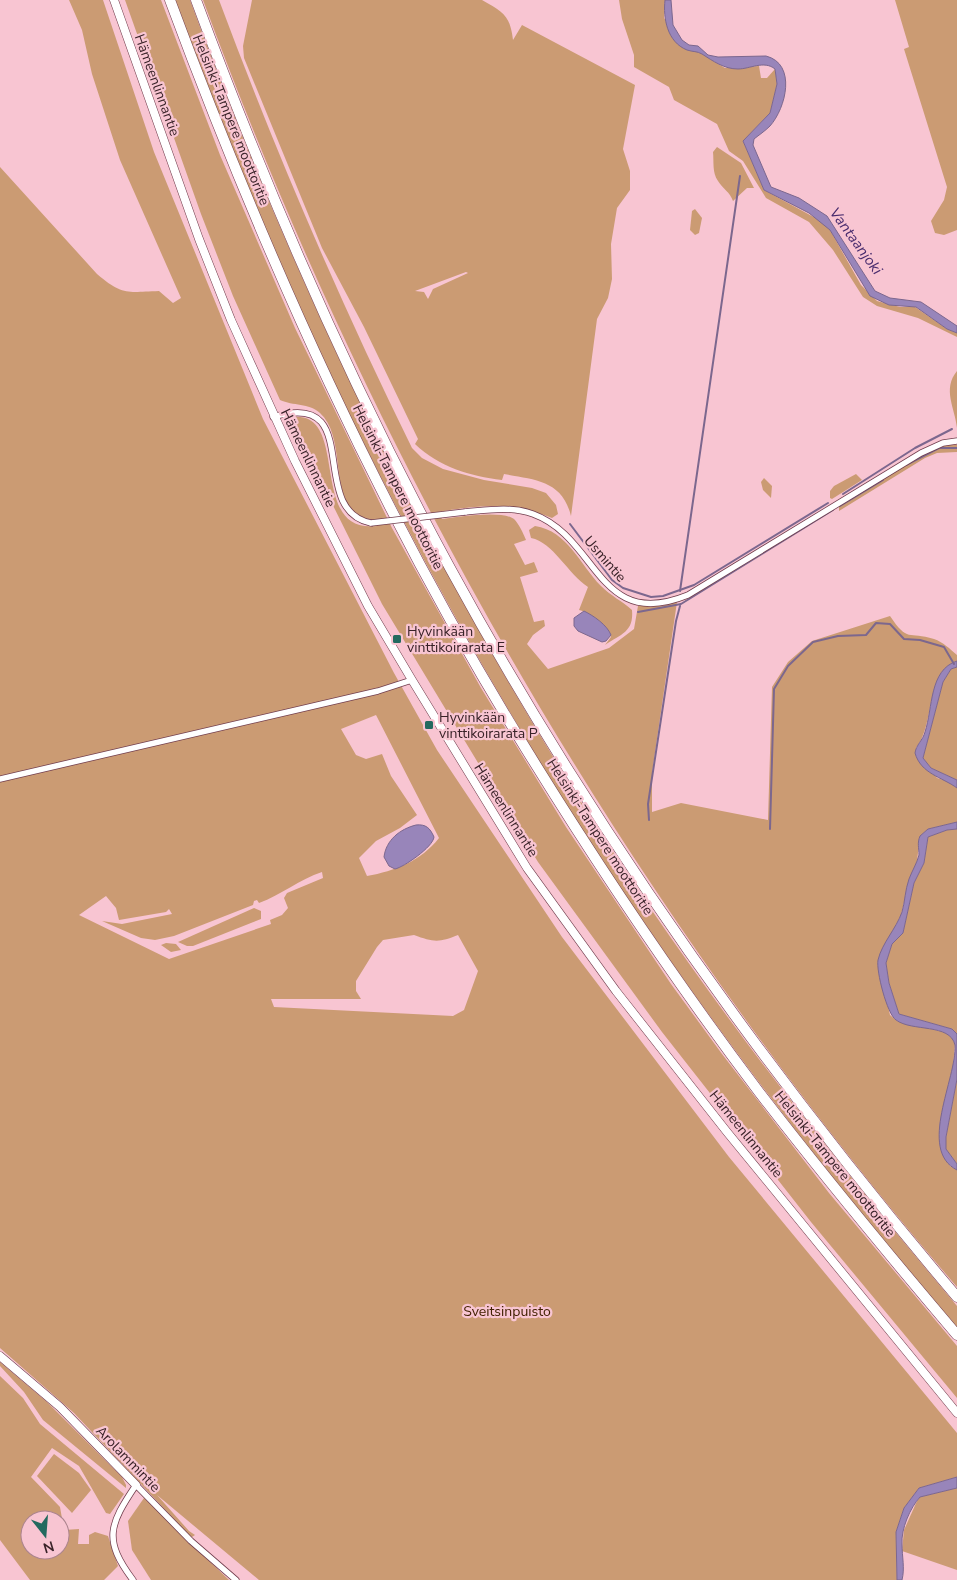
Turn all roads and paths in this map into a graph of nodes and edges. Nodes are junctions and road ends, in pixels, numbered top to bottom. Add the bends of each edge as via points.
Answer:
1 (114, 0) edge
2 (170, 0) edge
3 (196, 0) edge
4 (273, 416) junction
5 (957, 441) edge
6 (412, 680) junction
7 (0, 779) edge
8 (957, 1297) edge
9 (957, 1335) edge
10 (0, 1356) edge
11 (957, 1413) edge
12 (136, 1485) junction
13 (133, 1580) edge
14 (236, 1580) edge

1 - 4 main road, Hämeenlinnantie via 199,239
2 - 9 highway, Helsinki-Tampere moottoritie via 235,168 292,303 344,413 404,533 524,746 670,968 753,1082 854,1212
3 - 8 highway, Helsinki-Tampere moottoritie via 258,162 312,288 395,462 510,672 615,843 728,1007 840,1155
4 - 5 street, Usmintie, bridge via 305,412 317,418 330,436 336,485 351,514 371,523 505,509 534,514 560,528 617,593 640,602 658,603 688,595 921,453 943,443
4 - 6 main road, Hämeenlinnantie via 368,606
6 - 7 street via 378,691
6 - 11 main road, Hämeenlinnantie via 527,868 616,991
10 - 12 main road, Arolammintie via 60,1407
12 - 13 street via 119,1511 112,1537 117,1553
12 - 14 street, Arolammintie via 191,1541

